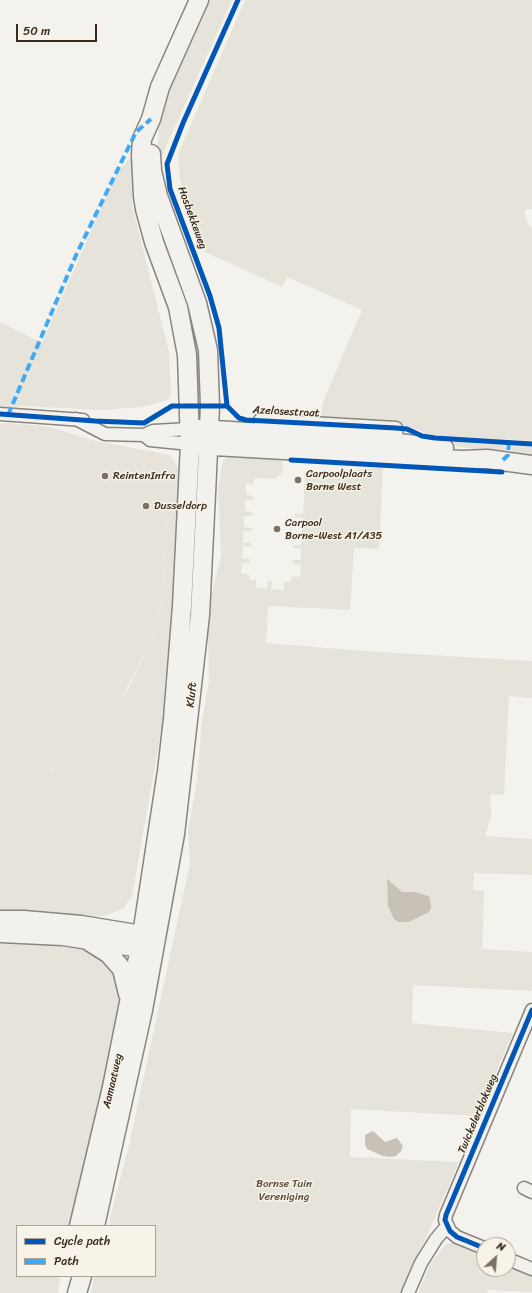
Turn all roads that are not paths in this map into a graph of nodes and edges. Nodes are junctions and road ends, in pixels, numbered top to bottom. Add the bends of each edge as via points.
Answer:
1 (199, 0) edge
2 (151, 119) junction
3 (0, 414) edge
4 (76, 420) junction
5 (260, 420) dead end
6 (95, 421) dead end
7 (190, 436) junction
8 (208, 438) junction
9 (397, 449) junction
10 (532, 465) edge
11 (0, 920) edge
12 (0, 934) edge
13 (84, 939) junction
14 (146, 942) junction
15 (130, 1001) junction
16 (532, 1010) edge
17 (79, 1225) edge
18 (95, 1225) edge
19 (447, 1226) junction
20 (476, 1245) edge
21 (516, 1262) edge
22 (532, 1269) edge
23 (68, 1277) edge
24 (82, 1277) edge
25 (66, 1293) edge
26 (77, 1293) edge
27 (408, 1293) edge

1 - 2 main road via 160,87
2 - 7 main road via 142,144 143,196 154,242 172,288 183,329 187,355
2 - 8 main road via 152,171 158,196 197,303 208,350
3 - 4 street
4 - 6 street
4 - 7 street via 105,434 144,436 150,440
5 - 9 street, Azelosestraat via 396,428
7 - 8 main road
7 - 14 main road, Kluft via 182,606 173,719
8 - 9 main road
8 - 14 main road, Kluft via 200,616 193,688 175,834
9 - 10 main road via 462,460 487,458
11 - 14 main road via 52,922
12 - 13 main road via 42,934
13 - 14 main road
13 - 15 main road via 109,954 122,969
14 - 15 main road, Aamaatweg
14 - 18 main road, Aamaatweg
15 - 17 main road, Aamaatweg
16 - 19 street, Twickelerblokweg via 446,1215
19 - 20 street via 457,1237
19 - 27 street via 421,1263
21 - 22 street
23 - 25 main road
24 - 26 main road

